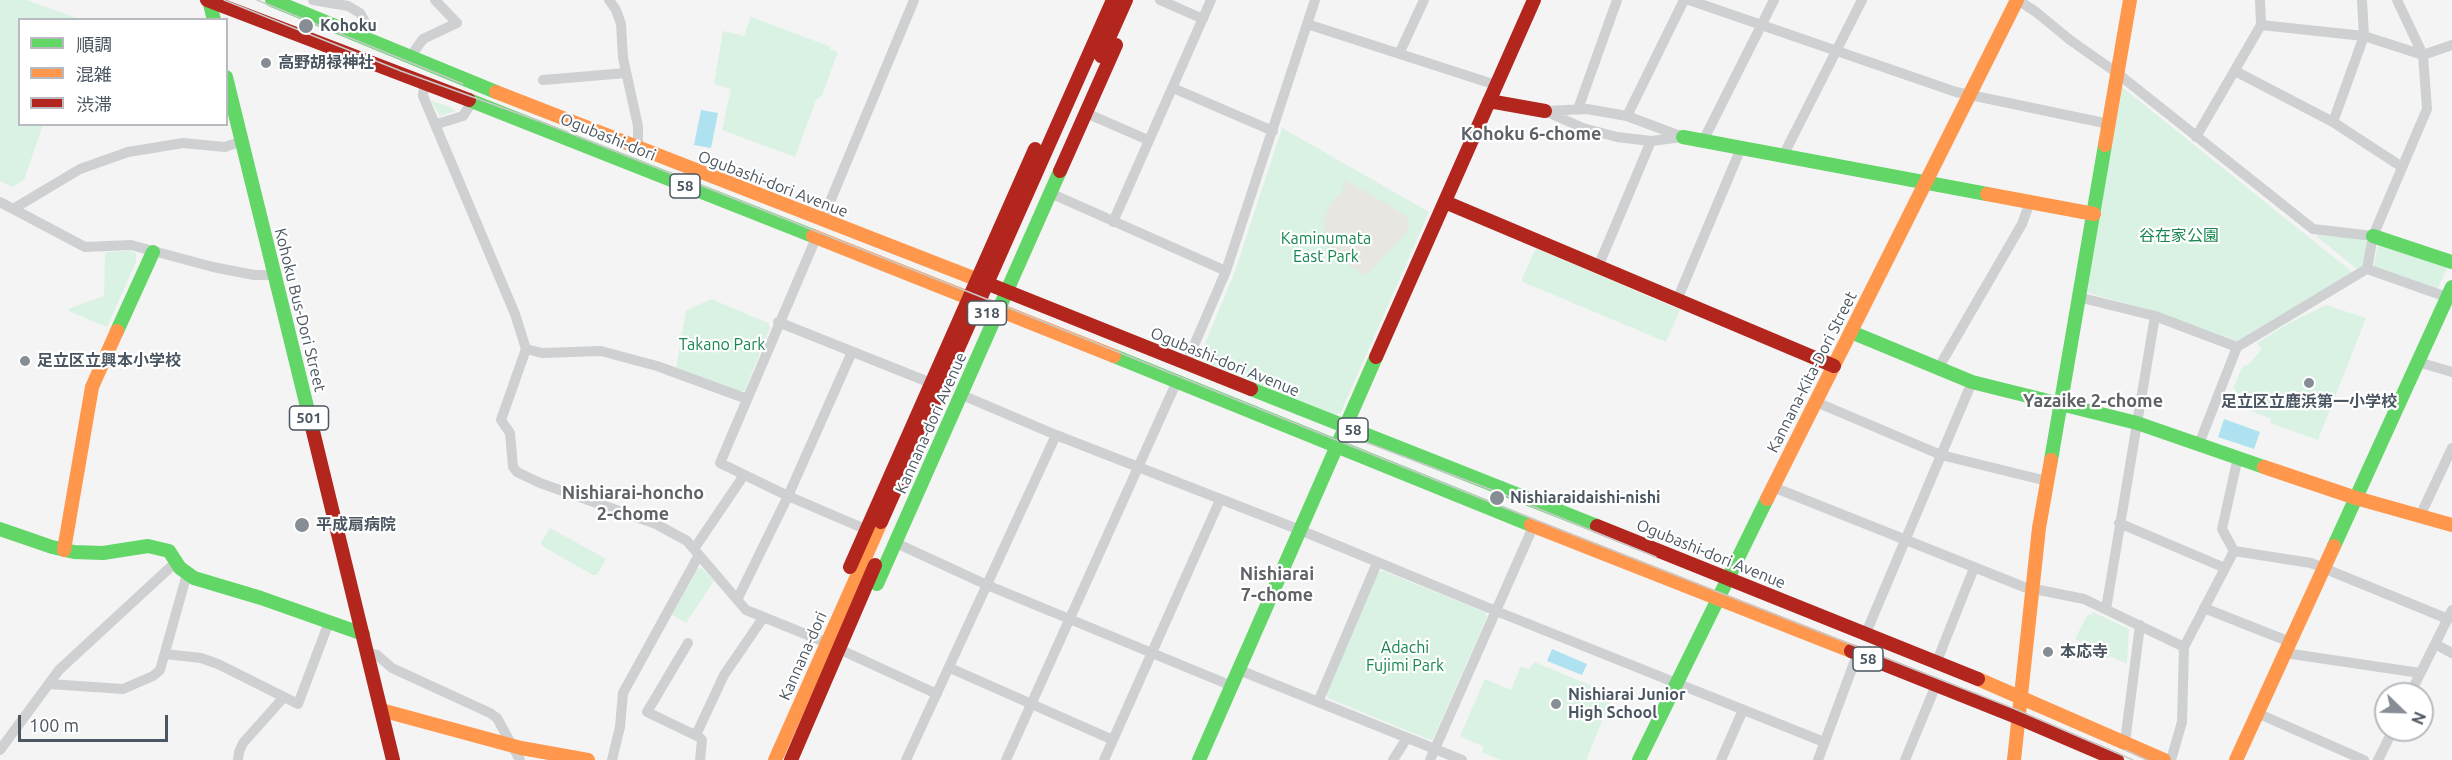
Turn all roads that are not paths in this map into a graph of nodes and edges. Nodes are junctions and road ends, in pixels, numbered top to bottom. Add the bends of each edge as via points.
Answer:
1 (209, 0) edge
2 (272, 0) edge
3 (313, 0) edge
4 (435, 0) edge
5 (609, 0) edge
6 (914, 0) edge
7 (1102, 0) edge
8 (1113, 0) edge
9 (1126, 0) edge
10 (1135, 0) edge
11 (1160, 0) edge
12 (1211, 0) edge
13 (1314, 0) edge
14 (1424, 0) edge
15 (1534, 0) edge
16 (1683, 0) edge
17 (1689, 0) edge
18 (1774, 0) edge
19 (1862, 0) edge
20 (2018, 0) edge
21 (2130, 0) edge
22 (2260, 0) edge
23 (2362, 0) edge
24 (2397, 0) edge
25 (1613, 1) edge
26 (214, 18) edge
27 (1203, 19) junction
28 (1307, 24) junction
29 (1762, 26) junction
30 (2261, 26) junction
31 (2364, 36) junction
32 (365, 38) junction
33 (378, 44) junction
34 (2452, 45) edge
35 (1836, 51) junction
36 (1096, 53) junction
37 (1400, 54) junction
38 (2423, 55) junction
39 (410, 57) junction
40 (370, 64) junction
41 (2235, 71) junction
42 (626, 73) junction
43 (2117, 73) junction
44 (543, 80) dead end
45 (424, 83) junction
46 (228, 85) edge
47 (1496, 85) junction
48 (1173, 88) junction
49 (1970, 96) junction
50 (1489, 101) junction
51 (472, 102) junction
52 (1578, 109) junction
53 (1545, 111) junction
54 (1086, 113) junction
55 (1627, 116) junction
56 (2333, 122) junction
57 (437, 124) junction
58 (2109, 124) junction
59 (1273, 131) junction
60 (1683, 137) junction
61 (2196, 137) junction
62 (1148, 140) junction
63 (242, 141) junction
64 (1651, 141) junction
65 (1703, 141) junction
66 (1741, 148) junction
67 (638, 149) junction
68 (1783, 156) junction
69 (2402, 166) junction
70 (1926, 183) junction
71 (1050, 194) junction
72 (0, 202) edge
73 (1445, 202) junction
74 (2030, 202) junction
75 (13, 209) junction
76 (2094, 214) junction
77 (822, 221) junction
78 (1113, 222) junction
79 (2373, 236) junction
80 (816, 238) junction
81 (153, 252) junction
82 (2452, 262) edge
83 (1598, 267) junction
84 (2367, 269) junction
85 (1226, 271) junction
86 (275, 275) junction
87 (977, 280) junction
88 (1008, 292) junction
89 (2450, 294) edge
90 (2078, 297) junction
91 (968, 299) junction
92 (1677, 300) junction
93 (999, 311) junction
94 (2155, 316) junction
95 (778, 322) junction
96 (1851, 332) junction
97 (2237, 347) junction
98 (526, 349) junction
99 (852, 352) junction
100 (2418, 362) junction
101 (1186, 364) junction
102 (1834, 366) junction
103 (1939, 368) junction
104 (2452, 372) edge
105 (1177, 381) junction
106 (1972, 382) junction
107 (931, 383) junction
108 (962, 395) junction
109 (747, 399) junction
110 (1816, 402) junction
111 (2060, 404) junction
112 (2137, 423) junction
113 (1346, 427) junction
114 (1056, 435) junction
115 (2199, 444) junction
116 (1336, 447) junction
117 (2452, 448) edge
118 (1941, 455) junction
119 (2238, 457) junction
120 (1139, 467) junction
121 (744, 475) junction
122 (2047, 481) junction
123 (1773, 487) junction
124 (788, 496) junction
125 (2356, 498) junction
126 (1220, 500) junction
127 (2420, 516) junction
128 (2119, 523) junction
129 (2452, 525) edge
130 (1533, 526) junction
131 (0, 529) edge
132 (865, 529) junction
133 (1300, 530) junction
134 (1905, 540) junction
135 (896, 543) junction
136 (64, 550) junction
137 (2234, 551) junction
138 (697, 552) junction
139 (176, 562) junction
140 (1377, 562) junction
141 (2225, 567) junction
142 (867, 568) joint
143 (1974, 568) junction
144 (2324, 569) junction
145 (187, 574) junction
146 (1730, 579) junction
147 (987, 585) junction
148 (2032, 589) junction
149 (1717, 598) junction
150 (737, 600) junction
151 (2204, 608) junction
152 (2106, 609) junction
153 (1496, 612) junction
154 (2450, 614) edge
155 (762, 618) junction
156 (1070, 619) junction
157 (329, 622) junction
158 (2140, 626) junction
159 (1866, 633) junction
160 (363, 634) junction
161 (688, 643) dead end
162 (2435, 644) junction
163 (2184, 646) junction
164 (2288, 647) junction
165 (831, 651) junction
166 (1153, 652) junction
167 (368, 653) junction
168 (2452, 653) edge
169 (165, 654) junction
170 (1857, 655) junction
171 (1937, 661) junction
172 (950, 668) junction
173 (1239, 670) junction
174 (2420, 674) junction
175 (2416, 682) edge
176 (50, 684) junction
177 (1675, 684) junction
178 (1936, 685) junction
179 (1232, 686) junction
180 (937, 694) junction
181 (284, 697) junction
182 (2021, 697) junction
183 (1318, 702) junction
184 (1032, 705) junction
185 (381, 710) junction
186 (1743, 710) junction
187 (2257, 713) junction
188 (2019, 718) junction
189 (696, 735) junction
190 (1407, 738) junction
191 (1113, 740) junction
192 (1824, 742) junction
193 (2125, 742) junction
194 (2387, 742) edge
195 (514, 746) junction
196 (1434, 749) junction
197 (0, 750) edge
198 (2109, 758) edge
199 (238, 760) edge
200 (393, 760) edge
201 (520, 760) edge
202 (588, 760) edge
203 (612, 760) edge
204 (700, 760) edge
205 (775, 760) edge
206 (791, 760) edge
207 (906, 760) edge
208 (1006, 760) edge
209 (1104, 760) edge
210 (1199, 760) edge
211 (1393, 760) edge
212 (1430, 760) edge
213 (1462, 760) edge
214 (1639, 760) edge
215 (1721, 760) edge
216 (1818, 760) edge
217 (1905, 760) edge
218 (2014, 760) edge
219 (2164, 760) edge
220 (2171, 760) edge
221 (2236, 760) edge
222 (2364, 760) edge
223 (2378, 760) edge

1 - 26 main road
1 - 40 main road, 58
2 - 32 main road, Ogubashi-dori Avenue / 58
3 - 32 street via 348,6 360,14 365,22
4 - 39 street via 457,23 423,39
5 - 42 street via 621,24
6 - 77 street
7 - 87 main road, Kannana-dori Avenue / 318
8 - 36 main road, Kannana-dori Avenue / 318
9 - 36 main road, Kannana-dori Avenue / 318
10 - 54 main road, Kannana-dori Avenue / 318
11 - 27 street
12 - 27 street
13 - 28 street
14 - 37 street
15 - 47 main road
16 - 55 street
17 - 29 street
18 - 29 street
19 - 35 street
20 - 43 street
20 - 49 main road, Kannana-Kita-Dori Street
21 - 43 main road
22 - 30 street
23 - 31 street
24 - 38 street
25 - 52 street
27 - 48 street
28 - 37 street
28 - 59 street
29 - 35 street
29 - 65 street
30 - 31 street
30 - 41 street
31 - 38 street
31 - 56 street
32 - 33 main road, Ogubashi-dori Avenue / 58
33 - 39 main road, Ogubashi-dori Avenue / 58
33 - 40 street
34 - 38 street
35 - 49 street
35 - 68 street
36 - 142 main road, Kannana-dori Avenue / 318
37 - 47 street
38 - 69 street via 2427,109
39 - 67 main road, Ogubashi-dori Avenue / 58
40 - 45 main road, Ogubashi-dori / 58
41 - 56 street
41 - 61 street
42 - 44 street
42 - 67 street via 638,126
43 - 58 main road
43 - 61 street
45 - 51 main road, Ogubashi-dori / 58
45 - 57 street via 423,96
46 - 63 main road, Kohoku Bus-Dori Street / 501
47 - 50 main road
48 - 59 street
48 - 62 street
49 - 58 street
49 - 70 main road, Kannana-Kita-Dori Street
50 - 53 main road
50 - 73 main road
51 - 57 street via 463,116
51 - 80 main road, Ogubashi-dori / 58
52 - 53 street
52 - 55 street
53 - 64 street via 1593,132
54 - 62 street
54 - 71 main road, Kannana-dori Avenue / 318
55 - 60 street
56 - 69 street
57 - 98 street
58 - 76 main road
59 - 85 street
60 - 64 street
60 - 65 main road
61 - 79 street via 2313,229
62 - 78 street
63 - 75 street via 225,147 183,143 128,152 80,169
63 - 86 main road, Kohoku Bus-Dori Street / 501
64 - 83 street
65 - 66 main road
66 - 68 main road
66 - 92 street
67 - 77 main road, Ogubashi-dori Avenue / 58
68 - 70 main road
69 - 79 street
70 - 74 main road
70 - 96 main road, Kannana-Kita-Dori Street
71 - 78 street
71 - 88 main road, Kannana-dori Avenue / 318
72 - 75 street
73 - 83 main road
73 - 113 main road
74 - 76 main road
74 - 103 street via 2022,224
75 - 81 street via 85,247 131,245
76 - 90 main road
77 - 87 main road, Ogubashi-dori Avenue / 58
78 - 85 street
79 - 82 main road
79 - 84 street
80 - 91 main road, Ogubashi-dori / 58
80 - 95 street
81 - 86 street via 254,275
81 - 136 main road via 92,387
83 - 92 main road
84 - 89 street
84 - 97 street
85 - 101 street
86 - 160 main road, Kohoku Bus-Dori Street / 501
87 - 88 main road, Ogubashi-dori Avenue / 58
87 - 91 main road, Kannana-dori Avenue / 318
88 - 93 main road, Kannana-dori Avenue / 318
88 - 101 main road, Ogubashi-dori Avenue / 58
89 - 100 main road
90 - 94 street
90 - 111 main road
91 - 93 main road, Ogubashi-dori / 58
91 - 107 main road, Kannana-dori Avenue / 318
92 - 102 main road
93 - 105 main road, 58
93 - 108 main road, Kannana-dori Avenue / 318
94 - 97 street
94 - 112 street
95 - 99 street
95 - 109 street
96 - 102 main road, Kannana-Kita-Dori Street
96 - 103 main road
97 - 115 street
98 - 109 street via 542,353 601,351 657,366
98 - 138 street via 501,420 510,433 513,467 517,472 656,524 687,541
99 - 107 street
99 - 124 street
100 - 104 street
100 - 125 main road
101 - 113 main road, Ogubashi-dori Avenue / 58
102 - 110 main road, Kannana-Kita-Dori Street
103 - 106 main road
105 - 116 main road, 58
105 - 120 street
106 - 111 main road
106 - 118 street
107 - 132 main road, Kannana-dori Avenue / 318
108 - 114 street
108 - 135 main road, Kannana-dori Avenue / 318
109 - 121 street via 720,463
110 - 118 street
110 - 123 main road, Kannana-Kita-Dori Street
111 - 112 main road
111 - 122 main road
112 - 115 main road
112 - 128 street
113 - 116 main road
113 - 146 main road, Ogubashi-dori Avenue / 58
114 - 120 street
114 - 147 street
115 - 119 main road
116 - 130 main road, 58
116 - 133 main road
117 - 127 street
118 - 122 street
118 - 134 street
119 - 125 main road
119 - 137 street via 2222,530
120 - 126 street
120 - 156 street
121 - 124 street
121 - 138 street
122 - 148 main road
123 - 134 street
123 - 146 main road, Kannana-Kita-Dori Street
124 - 132 street
124 - 150 street
125 - 127 main road
125 - 144 main road
126 - 133 street
126 - 166 street
127 - 129 main road
128 - 141 street
128 - 152 street
130 - 149 main road, 58
130 - 153 street
131 - 136 main road
132 - 165 main road, Kannana-dori Avenue / 318 via 832,611
133 - 140 street
133 - 173 main road
134 - 143 street
134 - 159 street
135 - 147 street
135 - 165 main road, Kannana-dori Avenue / 318 via 860,622
136 - 139 main road via 103,553 148,546 169,551
137 - 141 street
137 - 144 street via 2311,563
138 - 150 street
138 - 203 street via 623,693
139 - 145 main road
139 - 176 street via 59,670
140 - 153 street
140 - 183 street
141 - 151 street
142 - 165 main road, Kannana-dori / 318
143 - 148 street
143 - 171 street
144 - 154 street
144 - 164 main road
145 - 157 main road
145 - 169 street
146 - 149 main road, Kannana-Kita-Dori Street
146 - 159 main road, Ogubashi-dori Avenue / 58
147 - 156 street
147 - 172 street
148 - 152 street via 2069,595
148 - 182 main road
149 - 170 main road, 58
149 - 177 main road, Kannana-Kita-Dori Street
150 - 155 street
151 - 163 street
151 - 164 street
152 - 158 street
153 - 177 street
153 - 196 street
154 - 162 street
155 - 165 street
155 - 189 street via 724,675
156 - 166 street
156 - 184 street
157 - 160 main road
157 - 181 street via 298,704
158 - 163 street
158 - 193 street
159 - 171 main road, Ogubashi-dori Avenue / 58
160 - 167 main road, Kohoku Bus-Dori Street / 501
161 - 189 street via 647,712
162 - 168 street
162 - 174 street
163 - 220 street via 2182,722
164 - 174 street
164 - 187 main road
165 - 180 street
165 - 205 main road, Kannana-dori / 318
165 - 206 main road, Kannana-dori / 318
166 - 179 street
166 - 191 street
167 - 185 main road, Kohoku Bus-Dori Street / 501
167 - 195 street via 377,655 392,669 490,713
169 - 176 street via 160,670 153,676 123,689
169 - 181 street via 218,664
170 - 178 main road, 58
170 - 192 street
171 - 182 main road, Ogubashi-dori Avenue / 58
172 - 180 street
172 - 184 street
173 - 179 main road
173 - 183 street
174 - 175 street
176 - 197 street
177 - 186 street
177 - 214 main road, Kannana-Kita-Dori Street
178 - 188 main road, 58
178 - 217 street
179 - 210 main road
180 - 207 street
181 - 199 street via 243,743
182 - 188 main road
182 - 193 main road, Ogubashi-dori Avenue / 58
183 - 190 street
184 - 191 street
184 - 208 street
185 - 195 main road
185 - 200 main road, Kohoku Bus-Dori Street / 501
186 - 192 street
186 - 215 street
187 - 221 main road
187 - 222 street
188 - 198 main road, 58
188 - 218 main road
189 - 204 street via 702,740
190 - 196 street
190 - 211 street
191 - 209 street
192 - 216 street
193 - 219 main road, Ogubashi-dori Avenue / 58
194 - 223 street
195 - 201 street
195 - 202 main road
196 - 212 street
196 - 213 street

